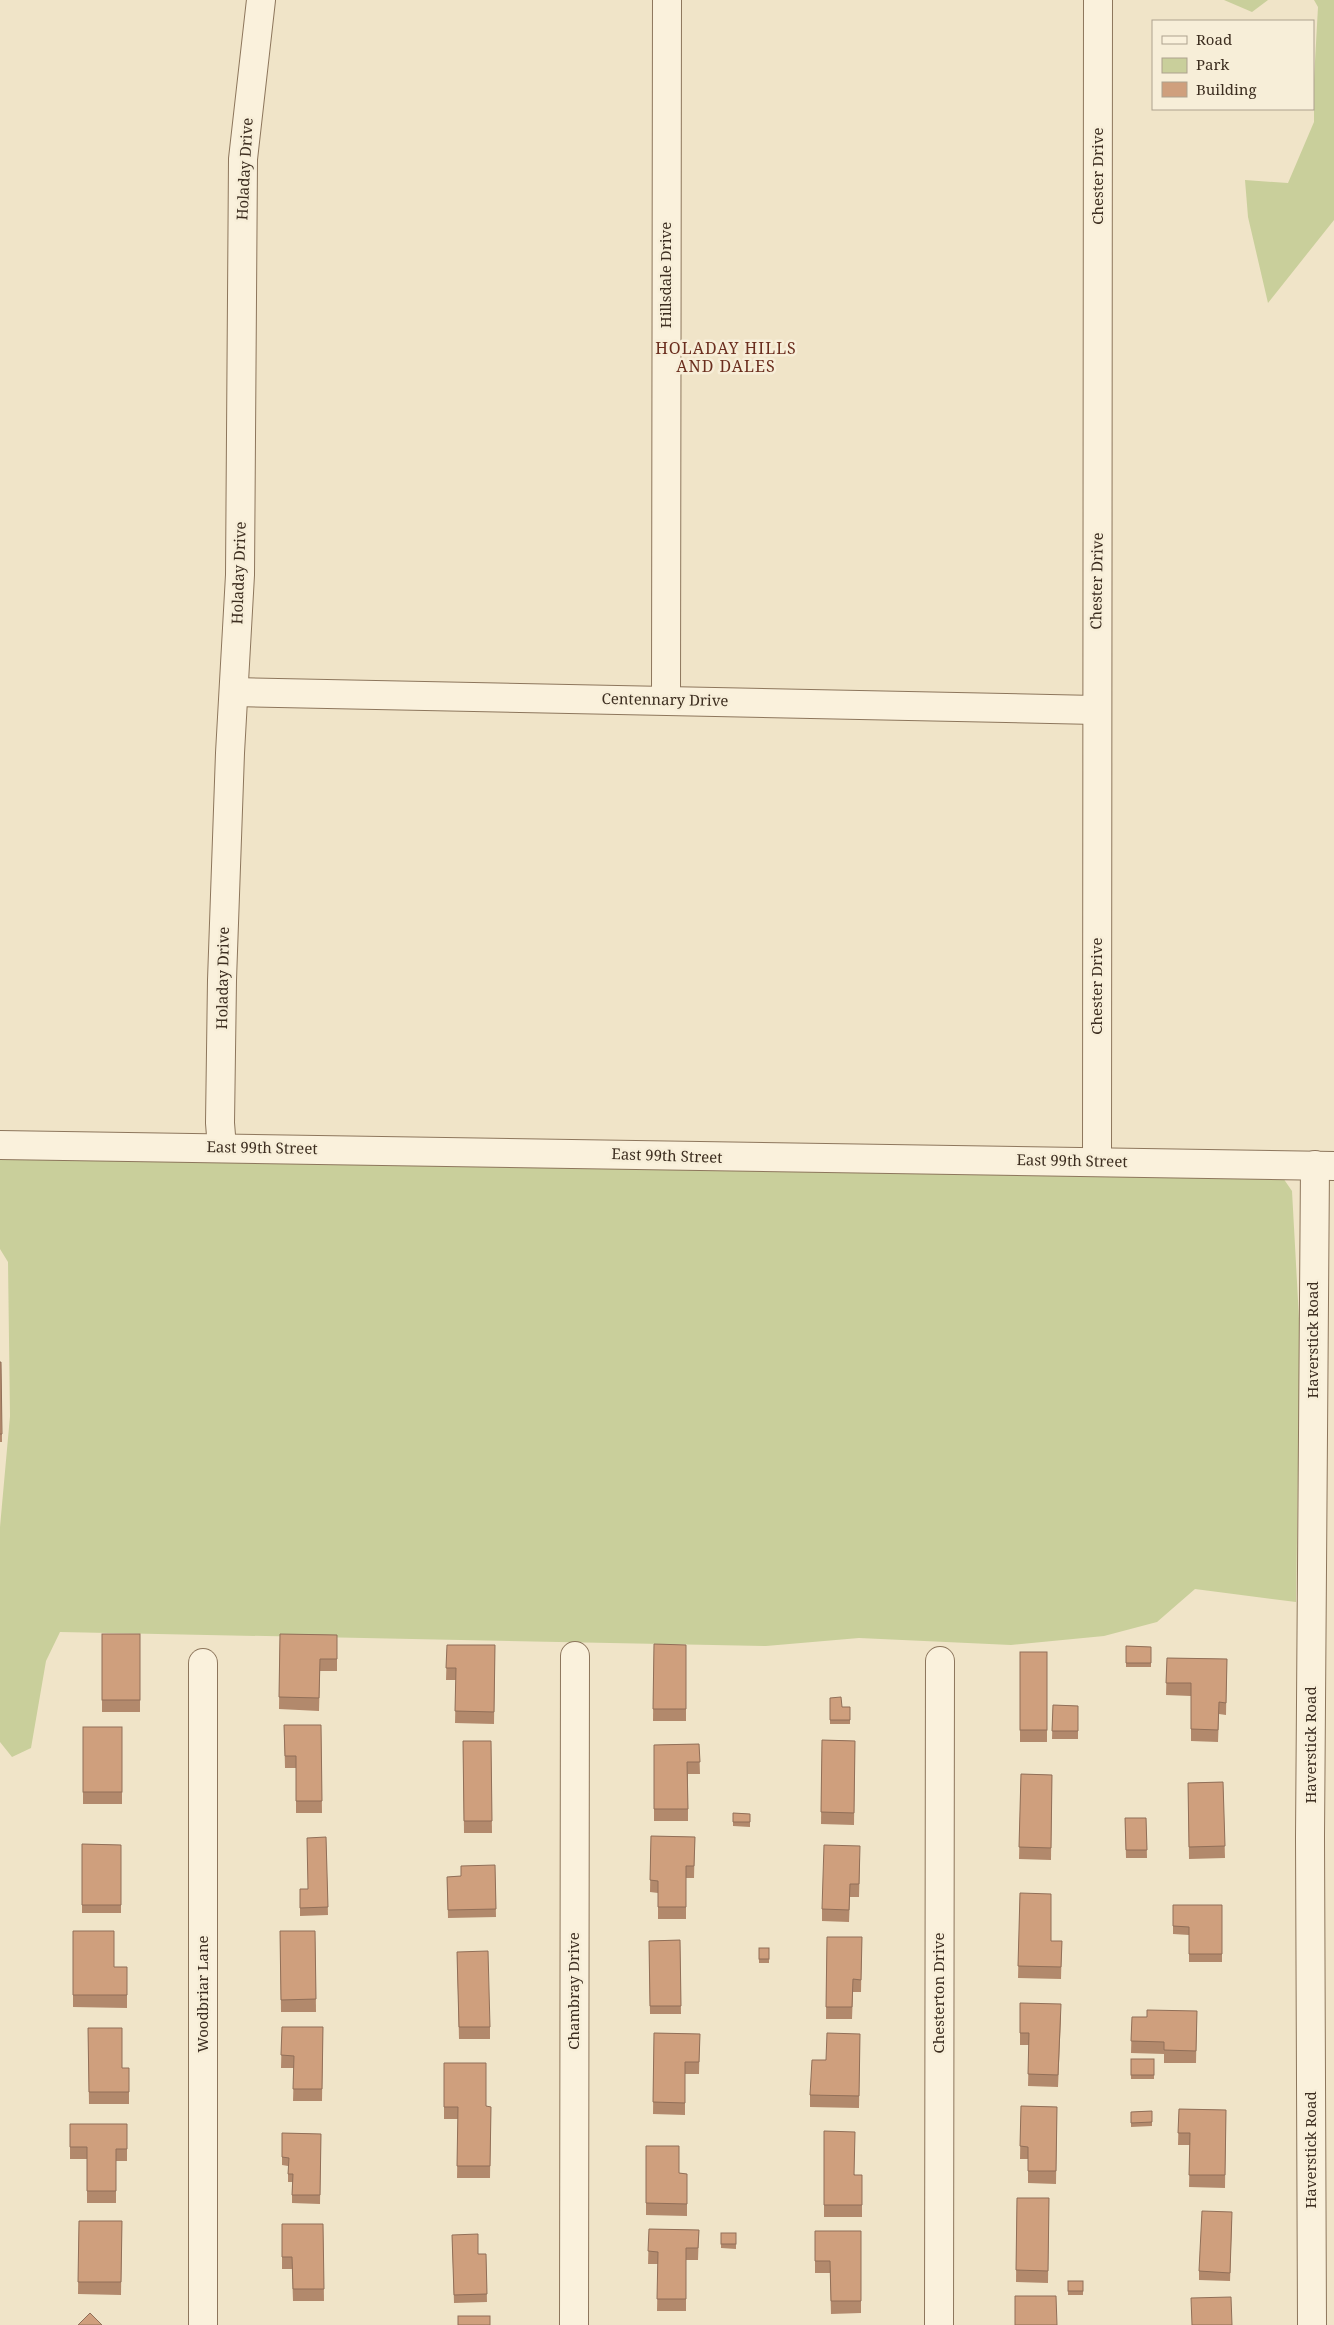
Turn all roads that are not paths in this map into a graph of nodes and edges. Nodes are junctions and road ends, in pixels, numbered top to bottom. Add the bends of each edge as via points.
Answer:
1 (261, 0) edge
2 (667, 0) edge
3 (1098, 0) edge
4 (234, 692) junction
5 (666, 700) junction
6 (1096, 710) junction
7 (0, 1146) edge
8 (222, 1148) junction
9 (1097, 1162) junction
10 (1324, 1166) edge
11 (575, 1656) dead end
12 (940, 1661) dead end
13 (203, 1663) dead end
14 (1323, 2294) edge
15 (203, 2325) edge
16 (574, 2325) edge
17 (939, 2325) edge
18 (1312, 2325) edge

1 - 4 street, Holaday Drive via 243,159 240,575
2 - 5 street, Hillsdale Drive
3 - 6 street, Chester Drive
4 - 5 street, Centennary Drive
4 - 8 street, Holaday Drive via 222,980
5 - 6 street, Centennary Drive
6 - 9 street, Chester Drive
7 - 8 street, East 99th Street
8 - 9 street, East 99th Street
9 - 10 street, East 99th Street
10 - 14 street, Haverstick Road via 1310,1837
11 - 16 street, Chambray Drive
12 - 17 street, Chesterton Drive
13 - 15 street, Woodbriar Lane
14 - 18 street, Haverstick Road

